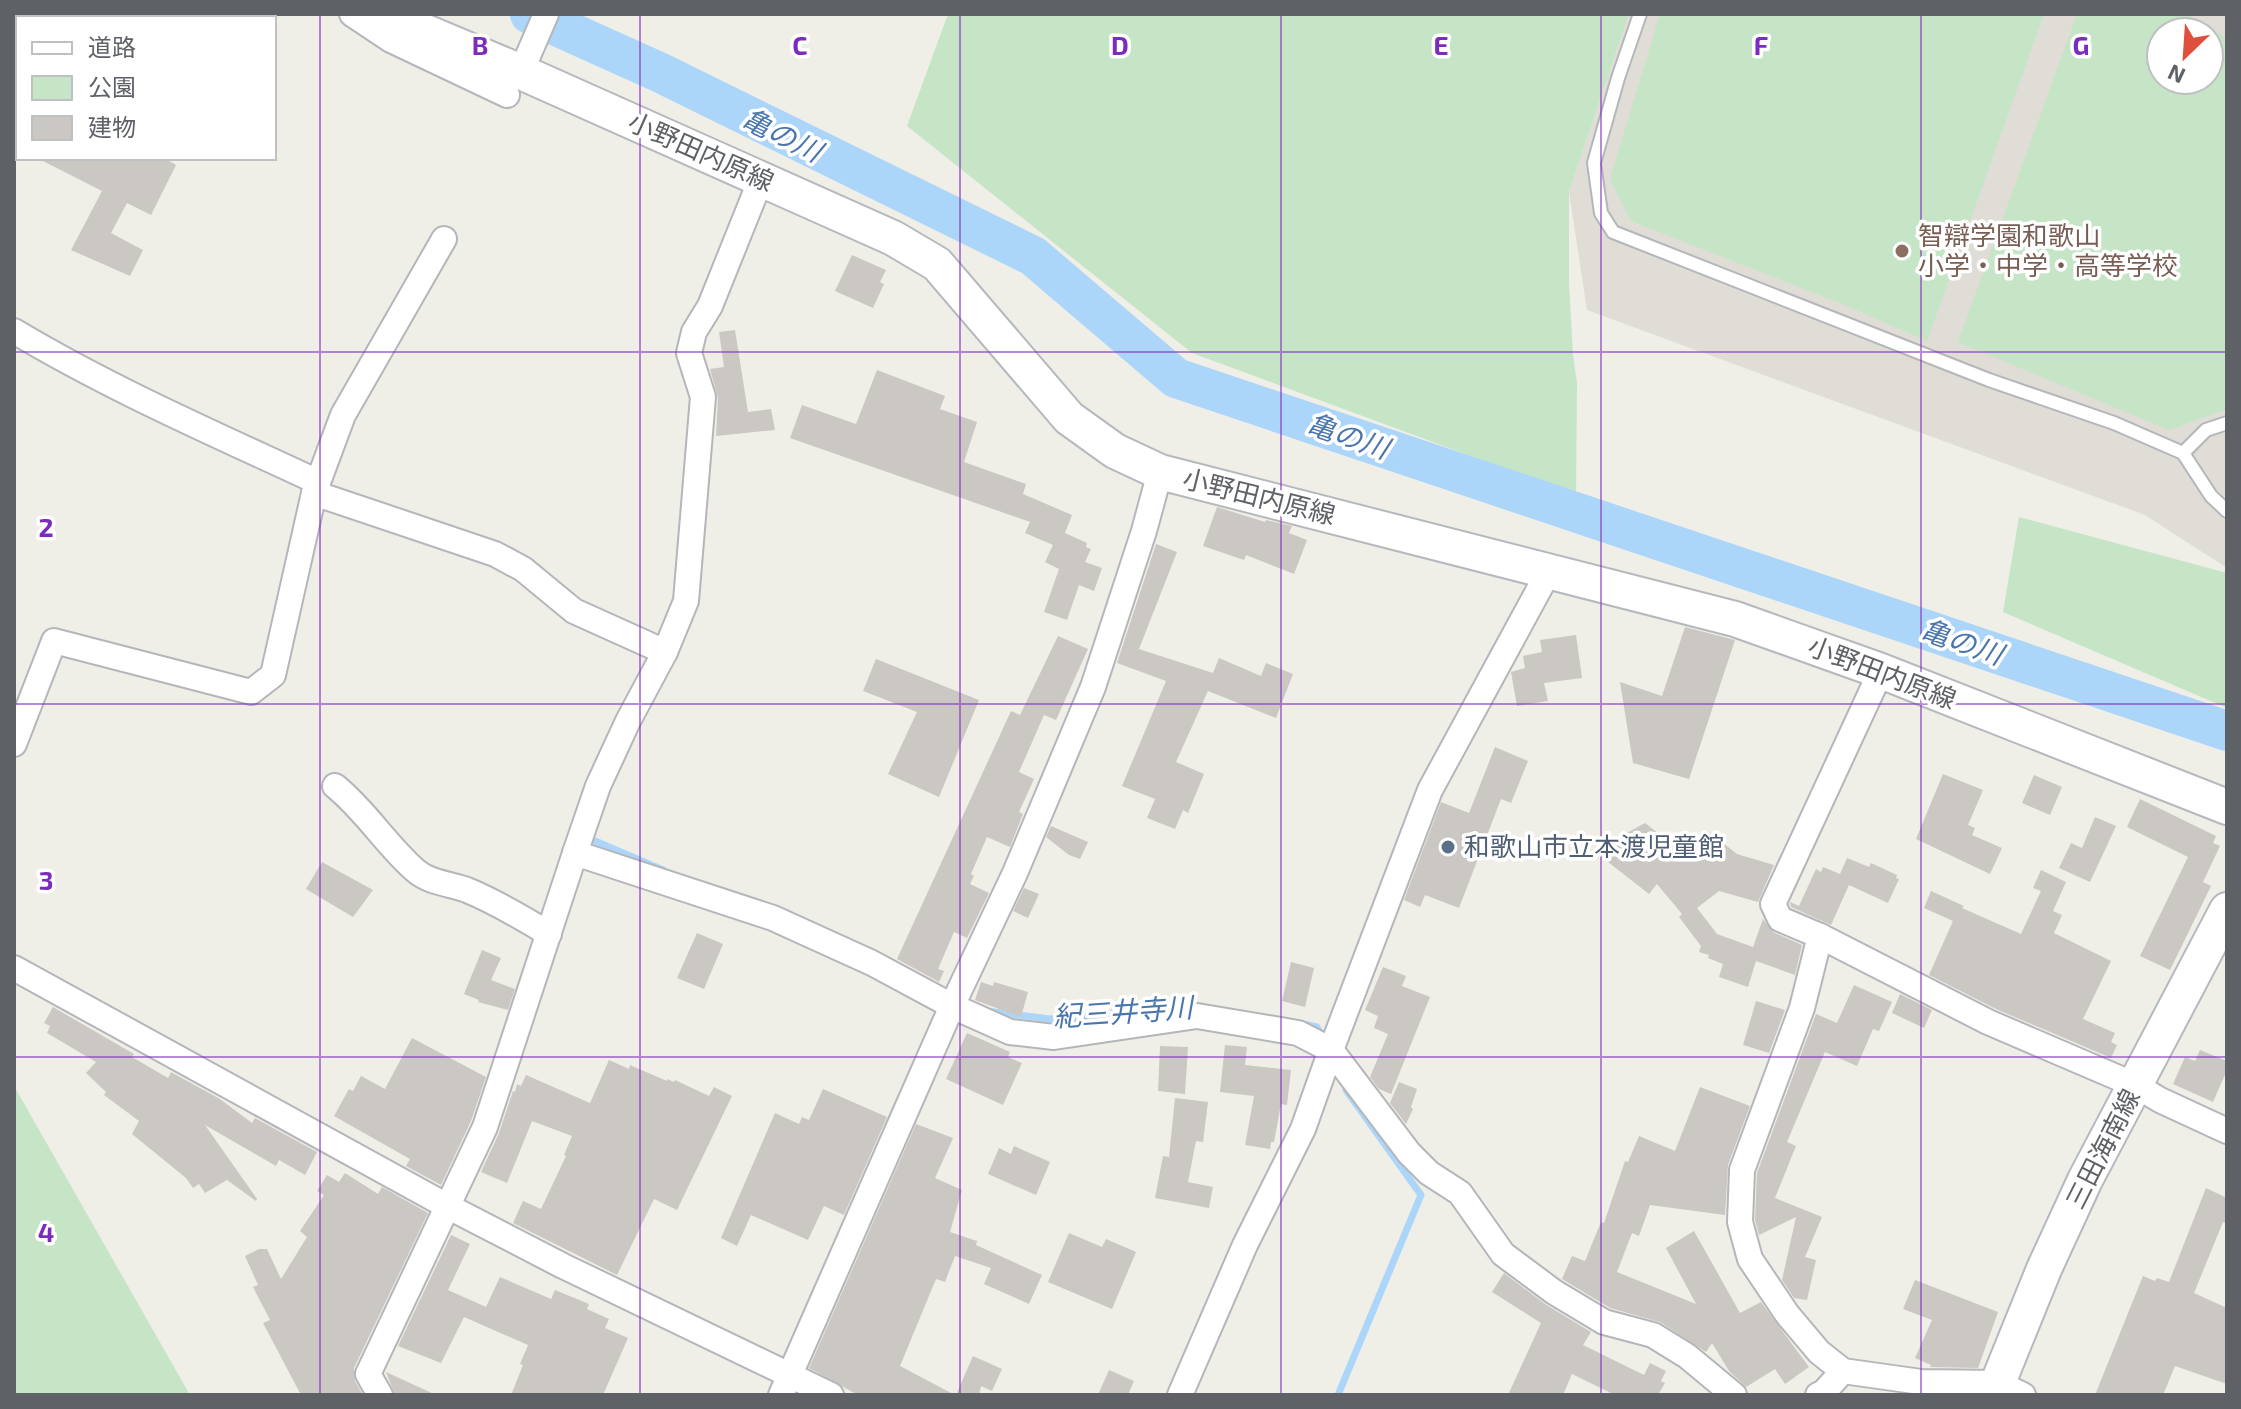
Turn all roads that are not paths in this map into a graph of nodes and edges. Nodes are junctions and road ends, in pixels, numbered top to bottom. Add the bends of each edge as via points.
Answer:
1 (352, 14) edge
2 (383, 14) edge
3 (546, 14) edge
4 (1640, 14) edge
5 (518, 75) junction
6 (761, 179) junction
7 (444, 239) dead end
8 (14, 331) edge
9 (2227, 423) edge
10 (2183, 453) junction
11 (1160, 472) junction
12 (316, 487) junction
13 (2227, 511) edge
14 (1549, 571) junction
15 (665, 652) junction
16 (1881, 671) junction
17 (14, 744) edge
18 (335, 786) dead end
19 (2227, 807) edge
20 (575, 853) junction
21 (2227, 910) edge
22 (549, 934) junction
23 (1820, 936) junction
24 (14, 968) edge
25 (952, 1006) junction
26 (1331, 1050) junction
27 (2135, 1085) junction
28 (2227, 1131) edge
29 (447, 1206) junction
30 (1843, 1371) junction
31 (784, 1385) edge
32 (2005, 1391) edge
33 (380, 1395) edge
34 (831, 1395) edge
35 (1180, 1395) edge
36 (1734, 1395) edge
37 (1818, 1395) edge

1 - 5 street via 391,40
2 - 5 main road, 小野田内原線
3 - 5 street
4 - 10 lane via 1594,163 1601,213 1613,232
5 - 6 main road, 小野田内原線
6 - 11 main road, 小野田内原線 via 893,238 937,264 1069,418 1115,451
6 - 15 street via 689,353 703,397 686,601
7 - 12 street via 343,415
8 - 12 street
9 - 10 lane via 2206,430
10 - 13 lane
11 - 14 main road, 小野田内原線
11 - 25 street via 1093,687
12 - 15 street via 495,554 523,569 574,611
12 - 17 street via 273,675 251,692 54,641
14 - 16 main road, 小野田内原線 via 1735,619
14 - 26 street via 1430,790
15 - 20 street via 598,786
16 - 19 main road, 小野田内原線
16 - 23 street via 1773,904 1780,919
18 - 22 street via 357,803 418,873 491,901
20 - 22 street
20 - 25 street via 773,918
21 - 27 main road, 三田海南線
22 - 29 street via 485,1127
23 - 27 street via 1988,1022
23 - 30 street via 1802,1008 1742,1170 1740,1222 1750,1259 1787,1314
24 - 29 street
25 - 26 street via 1025,1034 1054,1037 1197,1016 1298,1033
25 - 31 street
26 - 35 street via 1303,1129
26 - 36 street via 1409,1153 1460,1193 1503,1254 1604,1322 1653,1335
27 - 28 street
27 - 32 main road, 三田海南線 via 2049,1256
29 - 31 street
29 - 33 street via 368,1374
30 - 32 street
30 - 37 street
31 - 34 street

